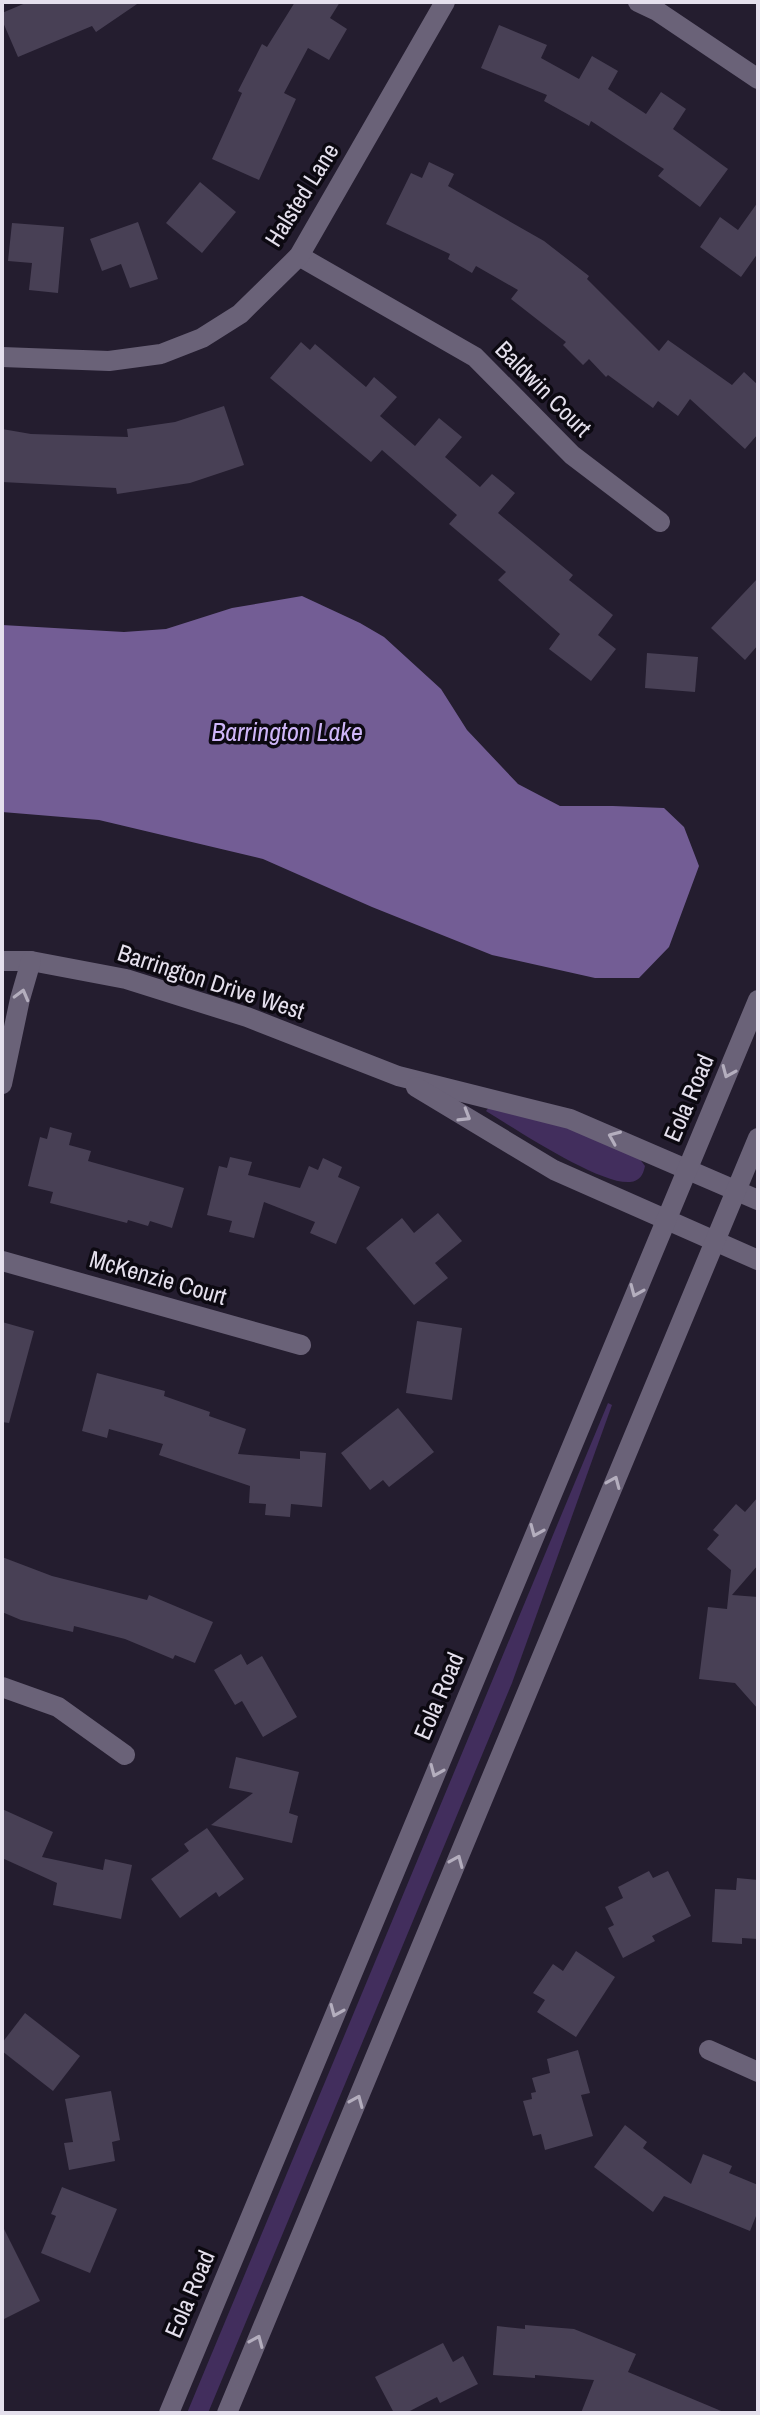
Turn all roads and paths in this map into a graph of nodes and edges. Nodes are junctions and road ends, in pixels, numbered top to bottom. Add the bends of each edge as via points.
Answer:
1 (445, 2) edge
2 (638, 2) edge
3 (758, 79) edge
4 (299, 256) junction
5 (2, 357) edge
6 (660, 522) dead end
7 (2, 961) edge
8 (31, 961) junction
9 (758, 1000) edge
10 (398, 1076) junction
11 (2, 1084) edge
12 (758, 1138) edge
13 (688, 1168) junction
14 (737, 1191) junction
15 (758, 1200) edge
16 (666, 1219) junction
17 (715, 1241) junction
18 (758, 1260) edge
19 (2, 1261) edge
20 (301, 1345) dead end
21 (2, 1687) edge
22 (125, 1755) dead end
23 (709, 2050) dead end
24 (758, 2072) edge
25 (169, 2413) edge
26 (227, 2413) edge

1 - 4 street, Halsted Lane
2 - 3 street
4 - 5 street, Halsted Lane via 240,314 202,338 161,354 109,361
4 - 6 street, Baldwin Court via 475,357 572,455
7 - 8 street, Barrington Drive West
8 - 10 street, Barrington Drive West via 141,984 247,1017
11 -> 8 street
9 -> 13 street, Eola Road
13 -> 10 street, Barrington Drive West via 570,1119
10 -> 16 street, Barrington Drive West via 554,1170
12 - 14 street
13 - 14 street, Barrington Drive West
13 - 16 street, Eola Road
14 - 15 street, Barrington Drive West
14 - 17 street
16 - 17 street, Barrington Drive West
16 -> 25 street, Eola Road
17 - 18 street, Barrington Drive West
26 -> 17 street
19 - 20 street, McKenzie Court
21 - 22 street via 58,1707
23 - 24 street

